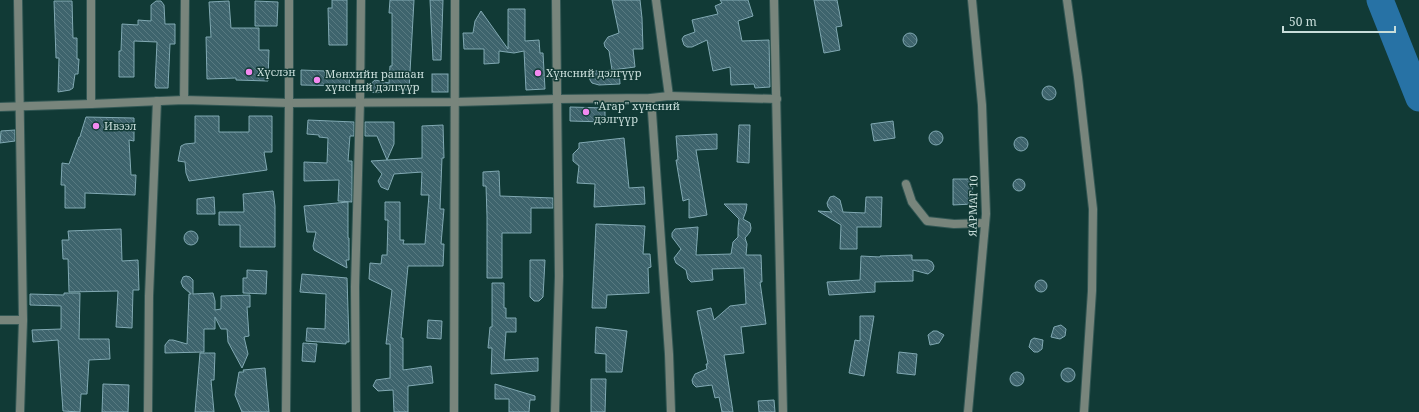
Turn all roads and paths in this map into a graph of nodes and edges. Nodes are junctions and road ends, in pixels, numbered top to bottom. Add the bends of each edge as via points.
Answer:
1 (18, 0) edge
2 (91, 0) edge
3 (185, 0) edge
4 (289, 0) edge
5 (361, 0) edge
6 (455, 0) edge
7 (556, 0) edge
8 (656, 0) edge
9 (774, 0) edge
10 (972, 0) edge
11 (1067, 0) edge
12 (669, 96) junction
13 (651, 98) junction
14 (556, 99) junction
15 (184, 100) junction
16 (777, 100) junction
17 (157, 101) junction
18 (360, 102) junction
19 (456, 102) junction
20 (289, 103) junction
21 (91, 104) junction
22 (0, 107) edge
23 (21, 107) junction
24 (906, 184) dead end
25 (985, 223) junction
26 (0, 320) edge
27 (23, 320) junction
28 (20, 412) edge
29 (148, 412) edge
30 (286, 412) edge
31 (356, 412) edge
32 (454, 412) edge
33 (556, 412) edge
34 (671, 412) edge
35 (783, 412) edge
36 (968, 412) edge
37 (1084, 412) edge

1 - 23 street
2 - 21 street
3 - 15 street
4 - 20 street
5 - 18 street
6 - 19 street
7 - 14 street
8 - 12 street
9 - 16 street
10 - 25 street, ЯАРМАГ 10 via 982,105
11 - 37 street via 1093,209 1092,292
12 - 13 street
12 - 16 street
13 - 14 street
13 - 34 street
14 - 19 street
14 - 33 street via 559,276
15 - 17 street
15 - 20 street
16 - 35 street
17 - 21 street
17 - 29 street via 148,296
18 - 19 street
18 - 20 street
18 - 31 street via 355,287
19 - 32 street
20 - 30 street
21 - 23 street
22 - 23 street
23 - 27 street
24 - 25 street via 912,202 927,221 954,224
25 - 36 street, ЯАРМАГ 10
26 - 27 street
27 - 28 street

